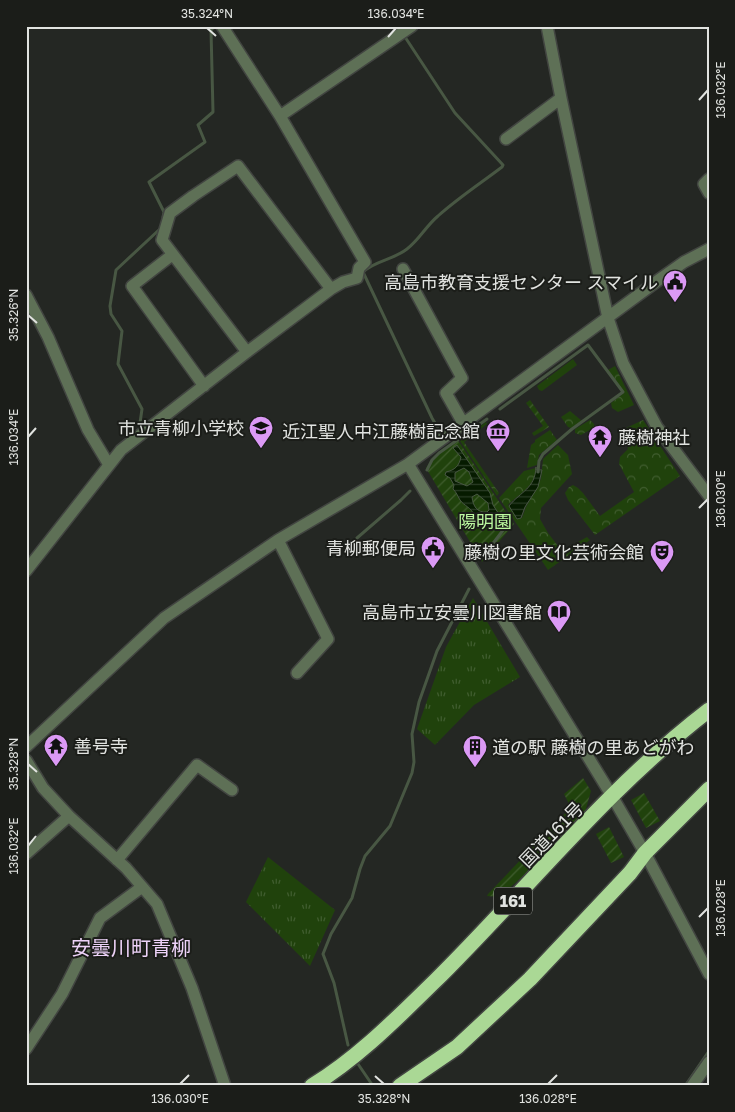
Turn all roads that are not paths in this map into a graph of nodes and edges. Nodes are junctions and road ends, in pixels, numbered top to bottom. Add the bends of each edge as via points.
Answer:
1 (222, 26) edge
2 (412, 26) edge
3 (547, 26) edge
4 (561, 98) junction
5 (280, 116) junction
6 (506, 139) dead end
7 (709, 179) edge
8 (709, 193) edge
9 (709, 249) edge
10 (172, 254) junction
11 (403, 269) dead end
12 (331, 289) junction
13 (26, 295) edge
14 (608, 318) junction
15 (247, 352) junction
16 (204, 386) junction
17 (463, 423) junction
18 (408, 464) junction
19 (109, 465) junction
20 (708, 493) edge
21 (278, 540) junction
22 (26, 570) edge
23 (297, 673) dead end
24 (709, 710) edge
25 (26, 747) edge
26 (26, 760) edge
27 (709, 789) edge
28 (232, 790) dead end
29 (612, 796) junction
30 (69, 816) junction
31 (645, 853) junction
32 (26, 854) edge
33 (117, 860) junction
34 (142, 887) junction
35 (709, 974) edge
36 (26, 1049) edge
37 (709, 1062) edge
38 (225, 1086) edge
39 (312, 1086) edge
40 (400, 1086) edge
41 (692, 1086) edge

1 - 5 street
2 - 5 street
3 - 4 street
4 - 6 street
4 - 14 street
5 - 12 street via 365,262 356,278
7 - 8 street via 704,184
9 - 14 street via 684,262
10 - 12 street via 162,240 170,213 238,166
10 - 15 street
10 - 16 street via 132,286
11 - 17 street via 462,378 446,393
12 - 15 street
13 - 19 street via 88,430
14 - 17 street
14 - 20 street via 623,363 657,427
15 - 16 street
16 - 19 street via 121,450
17 - 18 street
18 - 21 street
18 - 29 street
19 - 22 street
21 - 23 street via 328,639
21 - 25 street via 164,618
24 - 29 highway, 国道161号 / 161
26 - 30 street via 43,788
27 - 31 highway
28 - 33 street via 197,765
29 - 31 street
29 - 39 highway, 国道161号 / 161 via 394,1022 338,1070
30 - 32 street
30 - 33 street
31 - 35 street
31 - 40 highway via 530,979 457,1047
33 - 34 street
34 - 36 street via 100,918 62,994
34 - 38 street via 157,904 175,944
37 - 41 street

